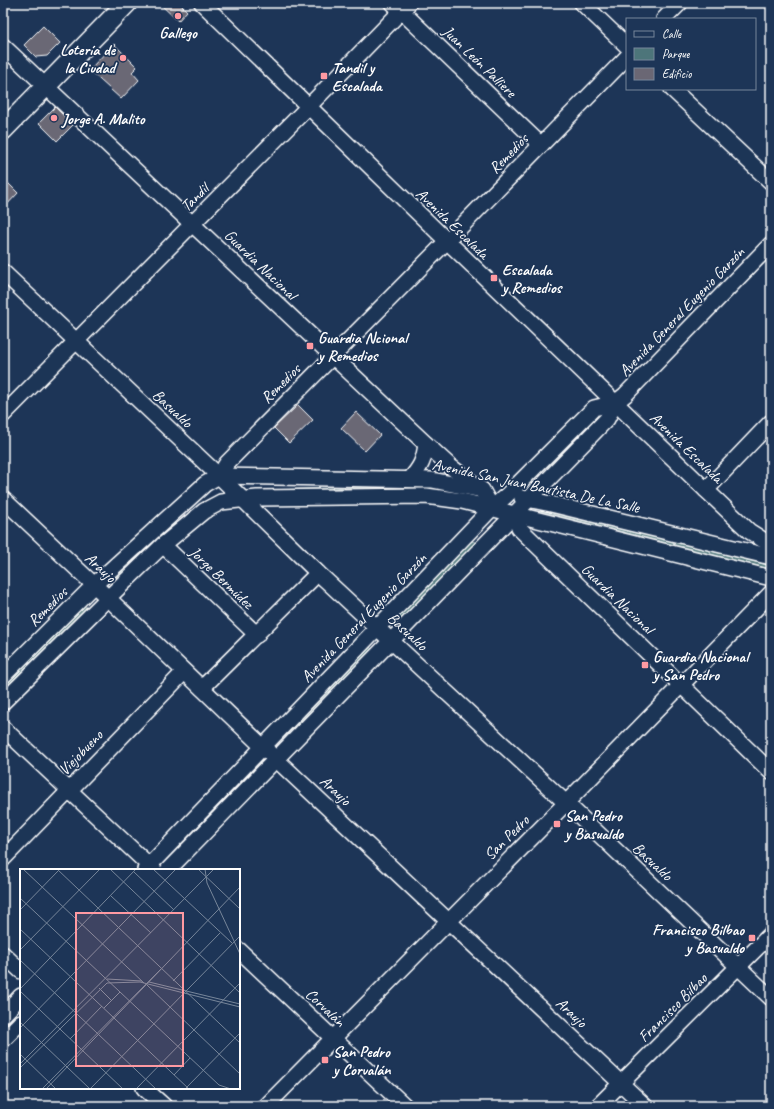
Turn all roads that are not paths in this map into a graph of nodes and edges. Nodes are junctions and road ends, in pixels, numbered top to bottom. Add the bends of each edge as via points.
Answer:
1 (127, 3) edge
2 (202, 3) edge
3 (582, 3) edge
4 (680, 3) edge
5 (401, 6) edge
6 (665, 18) edge
7 (626, 45) edge
8 (3, 46) edge
9 (626, 58) edge
10 (46, 86) junction
11 (673, 90) edge
12 (308, 107) junction
13 (3, 130) edge
14 (541, 145) junction
15 (771, 182) edge
16 (193, 224) junction
17 (447, 241) junction
18 (771, 244) edge
19 (3, 272) edge
20 (76, 342) junction
21 (332, 356) junction
22 (615, 403) junction
23 (3, 415) edge
24 (771, 422) edge
25 (426, 444) junction
26 (219, 476) junction
27 (410, 479) junction
28 (482, 490) junction
29 (706, 490) junction
30 (507, 495) junction
31 (3, 499) edge
32 (242, 499) junction
33 (528, 500) junction
34 (492, 508) junction
35 (514, 514) junction
36 (163, 545) junction
37 (771, 545) edge
38 (771, 557) edge
39 (318, 573) junction
40 (771, 578) edge
41 (94, 584) junction
42 (771, 593) edge
43 (108, 598) junction
44 (378, 627) junction
45 (257, 635) junction
46 (391, 640) junction
47 (184, 672) junction
48 (3, 676) edge
49 (681, 685) junction
50 (202, 688) junction
51 (3, 702) edge
52 (3, 728) edge
53 (262, 747) junction
54 (276, 759) junction
55 (771, 772) edge
56 (69, 790) junction
57 (566, 803) junction
58 (3, 859) edge
59 (149, 869) edge
60 (169, 869) edge
61 (449, 921) junction
62 (771, 934) edge
63 (240, 951) edge
64 (3, 954) edge
65 (738, 966) junction
66 (20, 970) edge
67 (20, 997) edge
68 (771, 998) edge
69 (3, 1014) edge
70 (20, 1023) edge
71 (333, 1038) junction
72 (3, 1040) edge
73 (621, 1083) junction
74 (145, 1089) edge
75 (164, 1106) edge
76 (266, 1106) edge
77 (405, 1106) edge
78 (598, 1106) edge
79 (645, 1106) edge

1 - 10 main road
2 - 12 street, Avenida Escalada
3 - 7 street
4 - 6 street
5 - 12 street, Tandil
5 - 14 street, Juan León Palliere
8 - 10 street, Guardia Nacional
9 - 14 street, Remedios
10 - 13 main road
10 - 16 street, Guardia Nacional
11 - 15 street
12 - 16 street, Tandil
12 - 17 street, Avenida Escalada
14 - 17 street, Remedios
16 - 20 street, Tandil
16 - 21 street, Guardia Nacional
17 - 21 street, Remedios
17 - 22 street, Avenida Escalada
18 - 22 street, Avenida General Eugenio Garzón
19 - 20 street, Basualdo
20 - 23 street, Tandil
20 - 26 street, Basualdo
21 - 25 street, Guardia Nacional
21 - 26 street, Remedios via 227,463
22 - 29 street, Avenida Escalada
22 - 30 street, Avenida General Eugenio Garzón via 594,408
22 - 33 street, Avenida General Eugenio Garzón via 607,419
24 - 29 street
25 - 27 street via 424,458
25 - 28 street, Guardia Nacional
26 - 27 street, Avenida San Juan Bautista De La Salle
26 - 32 street, Basualdo
26 - 41 street, Remedios via 205,484
27 - 28 street, Avenida San Juan Bautista De La Salle via 447,482
28 - 30 street, Avenida San Juan Bautista De La Salle
28 - 34 street, Guardia Nacional
29 - 37 street, Avenida Escalada via 750,531
30 - 33 street, Avenida San Juan Bautista De La Salle
30 - 34 street, Avenida General Eugenio Garzón
31 - 41 street, Araujo
32 - 34 street, Avenida San Juan Bautista De La Salle via 426,496
32 - 36 street via 221,502 204,511
32 - 39 street, Basualdo
33 - 35 street, Avenida General Eugenio Garzón
33 - 38 street, Avenida San Juan Bautista De La Salle
34 - 35 street, Avenida San Juan Bautista De La Salle
34 - 44 street, Avenida General Eugenio Garzón
35 - 40 street, Avenida San Juan Bautista De La Salle
35 - 46 street, Avenida General Eugenio Garzón
35 - 49 street, Guardia Nacional via 520,528
36 - 43 street
36 - 45 street, Jorge Bermúdez
39 - 44 street, Basualdo
39 - 45 street
41 - 43 street, Araujo
41 - 48 street, Remedios
42 - 49 street, San Pedro
43 - 47 street, Araujo
43 - 51 street
44 - 46 street, Basualdo
44 - 53 street, Avenida General Eugenio Garzón
45 - 50 street
46 - 54 street, Avenida General Eugenio Garzón
46 - 57 street, Basualdo
47 - 50 street, Araujo
47 - 56 street, Viejobueno
49 - 55 street, Guardia Nacional
49 - 57 street, San Pedro
50 - 53 street, Araujo
52 - 56 street
53 - 54 street, Araujo
53 - 59 street, Avenida General Eugenio Garzón
54 - 60 street, Avenida General Eugenio Garzón
54 - 61 street, Araujo
56 - 58 street, Viejobueno
56 - 59 street
57 - 61 street, San Pedro
57 - 65 street, Basualdo
61 - 71 street, San Pedro
61 - 73 street, Araujo
62 - 65 street, Francisco Bilbao
63 - 71 street, Corvalán
64 - 66 street
65 - 68 street, Basualdo
65 - 73 street, Francisco Bilbao
67 - 69 street
70 - 72 street
71 - 76 street, San Pedro
71 - 77 street, Corvalán
73 - 78 street, Francisco Bilbao
73 - 79 street, Araujo
74 - 75 street

